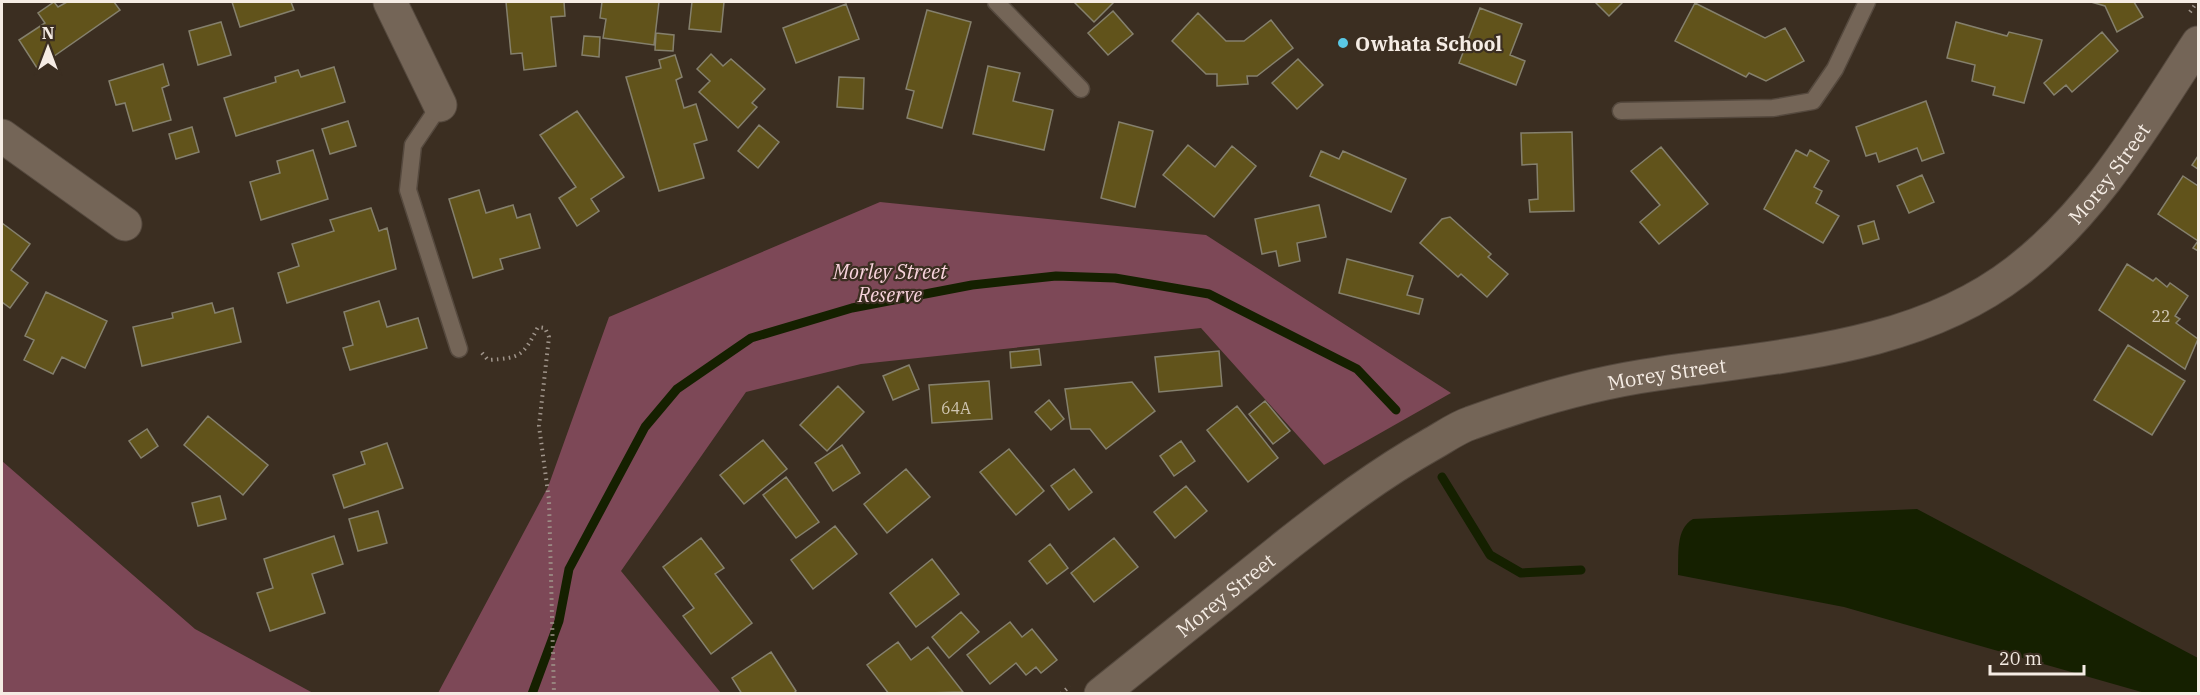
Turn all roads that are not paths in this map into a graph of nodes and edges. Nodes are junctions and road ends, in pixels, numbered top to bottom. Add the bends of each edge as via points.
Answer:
1 (390, 2) edge
2 (996, 2) edge
3 (1867, 2) edge
4 (2199, 43) edge
5 (1081, 89) dead end
6 (440, 105) joint
7 (1621, 111) dead end
8 (2, 136) edge
9 (125, 224) dead end
10 (459, 349) dead end
11 (1101, 693) edge

1 - 6 street
2 - 5 lane
3 - 7 lane via 1835,69 1813,101 1773,108
4 - 11 street, Morey Street via 2115,167 2074,219 2016,272 1967,302 1880,338 1791,356 1653,374 1556,395 1467,424 1387,470 1330,510
6 - 10 lane via 413,145 408,190
8 - 9 street

